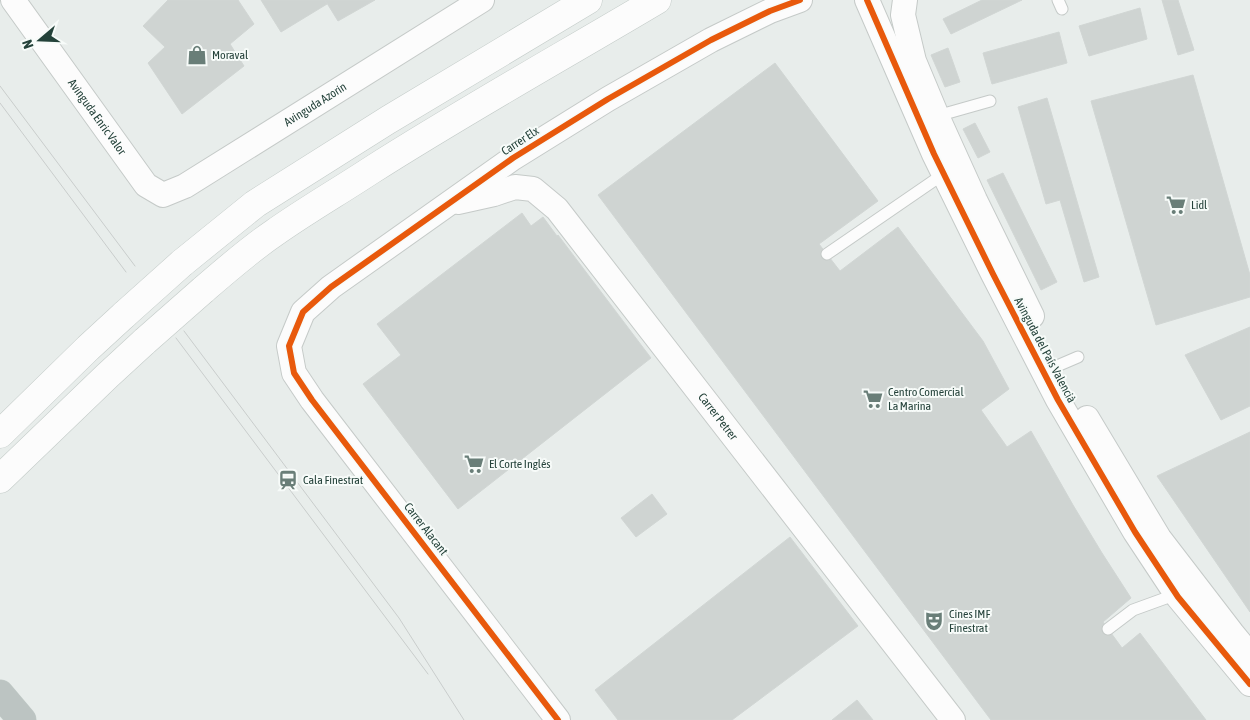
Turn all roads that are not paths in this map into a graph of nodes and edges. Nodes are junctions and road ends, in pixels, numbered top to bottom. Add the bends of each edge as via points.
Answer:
1 (13, 0) edge
2 (482, 0) edge
3 (588, 0) edge
4 (657, 0) edge
5 (800, 0) edge
6 (867, 0) edge
7 (905, 0) edge
8 (990, 101) dead end
9 (937, 116) junction
10 (951, 169) junction
11 (146, 185) joint
12 (446, 205) junction
13 (827, 254) dead end
14 (289, 346) joint
15 (0, 434) edge
16 (0, 479) edge
17 (1201, 594) junction
18 (1178, 597) junction
19 (1108, 629) dead end
20 (1250, 655) edge
21 (1250, 684) edge
22 (0, 694) edge
23 (22, 720) edge
24 (558, 720) edge
25 (953, 720) edge

1 - 11 street, Avinguda Enric Valor
2 - 11 street, Avinguda Azorin via 185,186 163,195
3 - 15 main road, bridge via 255,204 125,314
4 - 16 main road, bridge via 412,144 273,233 145,341
5 - 12 street, Carrer Elx via 711,40 608,99 513,158
6 - 10 street, Avinguda del País Valencià via 892,59
7 - 9 street, Avinguda del País Valencià via 903,16 912,57
8 - 9 lane
9 - 10 street, Avinguda del País Valencià
10 - 13 lane
10 - 17 street, Avinguda del País Valencià via 1068,361 1071,392 1159,538
10 - 18 street, Avinguda del País Valencià via 993,274 1058,400 1135,532
12 - 14 street, Carrer Elx via 331,287 303,312
12 - 25 street, Carrer Petrer via 514,186 533,189 557,209
14 - 24 street, Carrer Alacant via 294,373 312,400
17 - 18 lane
17 - 20 street, Avinguda del País Valencià
18 - 19 lane via 1133,610
18 - 21 street, Avinguda del País Valencià
22 - 23 highway

